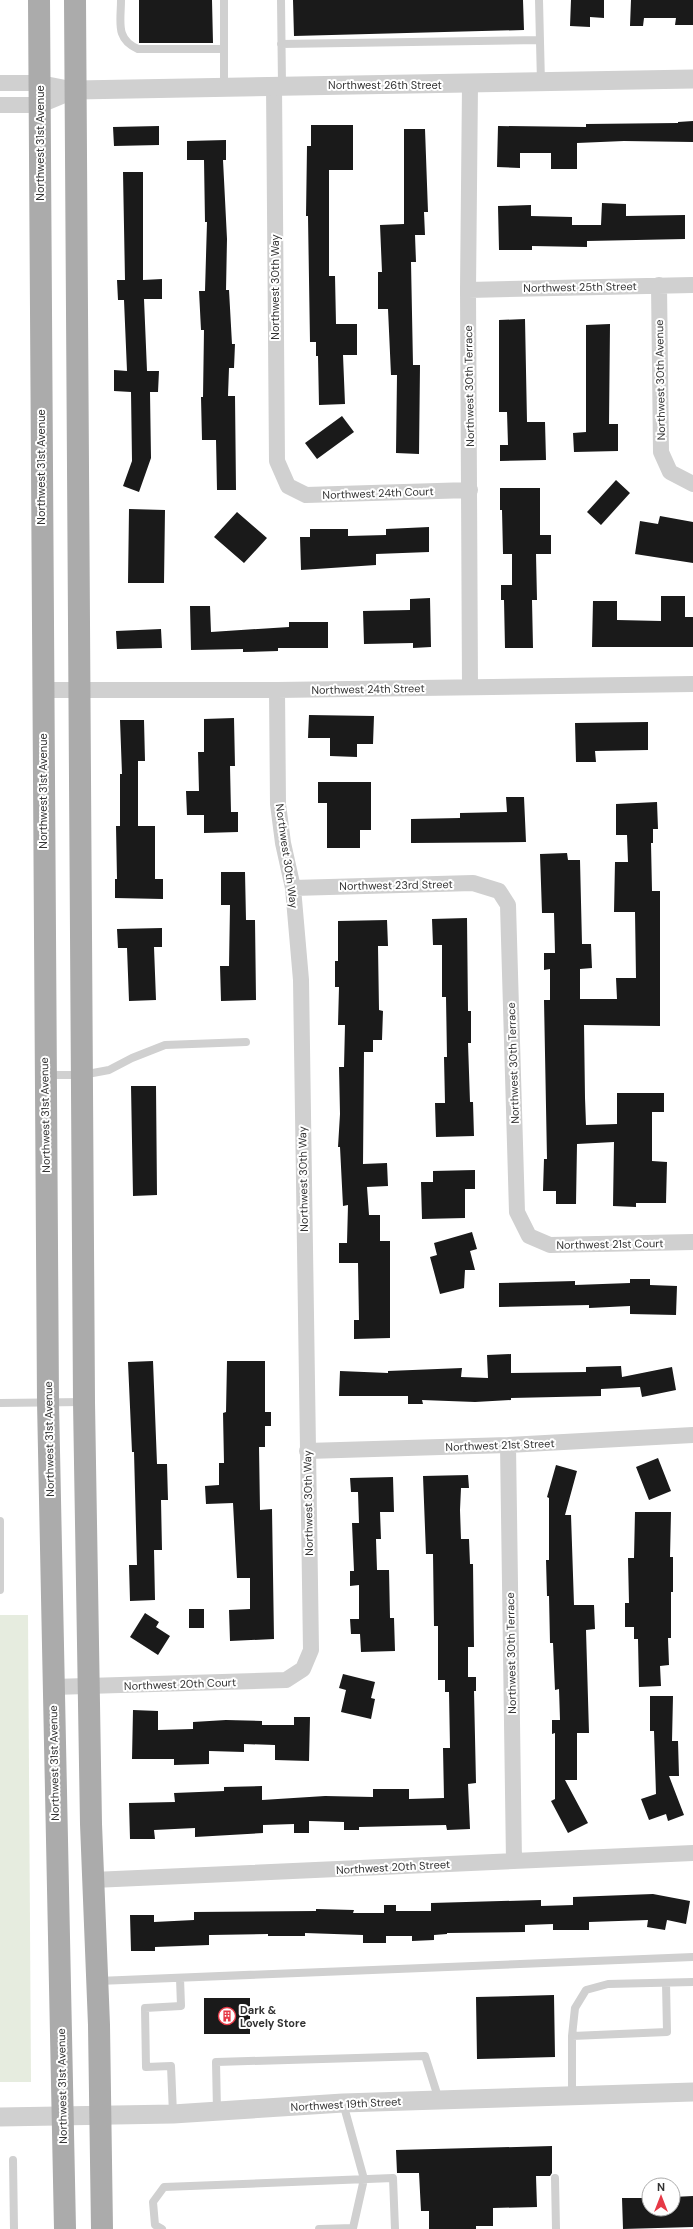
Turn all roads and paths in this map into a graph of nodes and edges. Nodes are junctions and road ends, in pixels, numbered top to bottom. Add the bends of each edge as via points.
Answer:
1 (38, 0) edge
2 (75, 0) edge
3 (121, 0) edge
4 (224, 0) edge
5 (281, 0) edge
6 (539, 0) edge
7 (540, 40) junction
8 (281, 44) junction
9 (224, 49) junction
10 (693, 79) edge
11 (0, 83) edge
12 (40, 83) junction
13 (541, 83) junction
14 (470, 84) junction
15 (278, 85) junction
16 (224, 86) junction
17 (76, 90) junction
18 (0, 105) edge
19 (40, 105) junction
20 (693, 285) edge
21 (659, 286) junction
22 (468, 290) junction
23 (693, 484) edge
24 (288, 486) joint
25 (470, 490) junction
26 (693, 684) edge
27 (470, 687) junction
28 (43, 690) junction
29 (80, 690) junction
30 (277, 690) junction
31 (293, 888) junction
32 (499, 891) joint
33 (246, 1042) dead end
34 (44, 1074) junction
35 (82, 1074) junction
36 (529, 1236) joint
37 (693, 1242) edge
38 (48, 1402) junction
39 (84, 1402) junction
40 (0, 1403) edge
41 (693, 1435) edge
42 (508, 1445) junction
43 (307, 1451) junction
44 (0, 1521) edge
45 (0, 1590) edge
46 (303, 1669) joint
47 (53, 1687) junction
48 (89, 1687) junction
49 (693, 1853) edge
50 (514, 1861) junction
51 (93, 1880) junction
52 (693, 1957) edge
53 (180, 1978) junction
54 (98, 1981) junction
55 (693, 1982) edge
56 (666, 1983) junction
57 (572, 2036) junction
58 (693, 2092) edge
59 (572, 2096) junction
60 (439, 2100) junction
61 (344, 2103) junction
62 (217, 2111) junction
63 (173, 2114) junction
64 (63, 2116) junction
65 (100, 2116) junction
66 (0, 2117) edge
67 (13, 2160) dead end
68 (555, 2178) dead end
69 (364, 2179) junction
70 (14, 2229) edge
71 (65, 2229) edge
72 (102, 2229) edge
73 (162, 2229) edge
74 (319, 2229) edge
75 (353, 2229) edge
76 (395, 2229) edge
77 (556, 2229) edge

1 - 12 main road, Northwest 31st Avenue
2 - 17 main road
3 - 9 lane via 121,35 128,45 138,49
4 - 9 lane
5 - 8 lane
6 - 7 lane
7 - 8 lane
7 - 13 lane
8 - 15 lane
9 - 16 lane
10 - 13 street, Northwest 26th Street
11 - 12 street, Northwest 26th Street
12 - 17 street, Northwest 26th Street
12 - 19 main road, Northwest 31st Avenue
13 - 14 street, Northwest 26th Street
14 - 15 street, Northwest 26th Street
14 - 22 street, Northwest 30th Terrace
15 - 16 street, Northwest 26th Street
15 - 24 street, Northwest 30th Way via 277,461
16 - 17 street, Northwest 26th Street
17 - 19 street, Northwest 26th Street
17 - 29 main road
18 - 19 street, Northwest 26th Street
19 - 28 main road, Northwest 31st Avenue
20 - 21 street, Northwest 25th Street
21 - 22 street, Northwest 25th Street
21 - 23 street, Northwest 30th Avenue via 661,452 670,472
22 - 25 street, Northwest 30th Terrace
24 - 25 street, Northwest 24th Court via 306,495
25 - 27 street, Northwest 30th Terrace
26 - 27 street, Northwest 24th Street
27 - 30 street, Northwest 24th Street
28 - 29 street, Northwest 24th Street
28 - 34 main road, Northwest 31st Avenue
29 - 30 street, Northwest 24th Street
29 - 35 main road
30 - 31 street, Northwest 30th Way via 278,804
31 - 32 street, Northwest 23rd Street via 473,883
31 - 43 street, Northwest 30th Way via 301,980
32 - 36 street, Northwest 30th Terrace via 508,905 516,1212
33 - 35 lane via 165,1045 109,1070
34 - 35 lane
34 - 38 main road, Northwest 31st Avenue
35 - 39 main road
36 - 37 street, Northwest 21st Court via 550,1245
38 - 39 lane
38 - 40 lane
38 - 47 main road, Northwest 31st Avenue
39 - 48 main road
41 - 42 street, Northwest 21st Street
42 - 43 street, Northwest 21st Street
42 - 50 street, Northwest 30th Terrace
43 - 46 street, Northwest 30th Way via 311,1650
44 - 45 lane
46 - 48 street, Northwest 20th Court via 286,1680
47 - 48 street, Northwest 20th Court
47 - 64 main road, Northwest 31st Avenue
48 - 51 main road
49 - 50 street, Northwest 20th Street
50 - 51 street, Northwest 20th Street
51 - 54 main road
52 - 53 lane
53 - 54 lane
53 - 63 lane via 181,2006 145,2008 146,2067 171,2066
54 - 65 main road
55 - 56 lane
56 - 57 lane via 608,1984 586,1990 575,2008
56 - 57 lane via 667,2032
57 - 59 lane
58 - 59 street, Northwest 19th Street
59 - 60 street, Northwest 19th Street
60 - 61 street, Northwest 19th Street
60 - 62 lane via 425,2056 216,2062
61 - 62 street, Northwest 19th Street
61 - 69 lane
62 - 63 street, Northwest 19th Street
63 - 65 street, Northwest 19th Street
64 - 65 street, Northwest 19th Street
64 - 66 street, Northwest 19th Street
64 - 71 main road, Northwest 31st Avenue
65 - 72 main road
67 - 70 lane
68 - 77 lane
69 - 73 lane via 164,2187 153,2202 155,2225
69 - 75 lane
69 - 76 lane via 393,2178
74 - 75 lane

